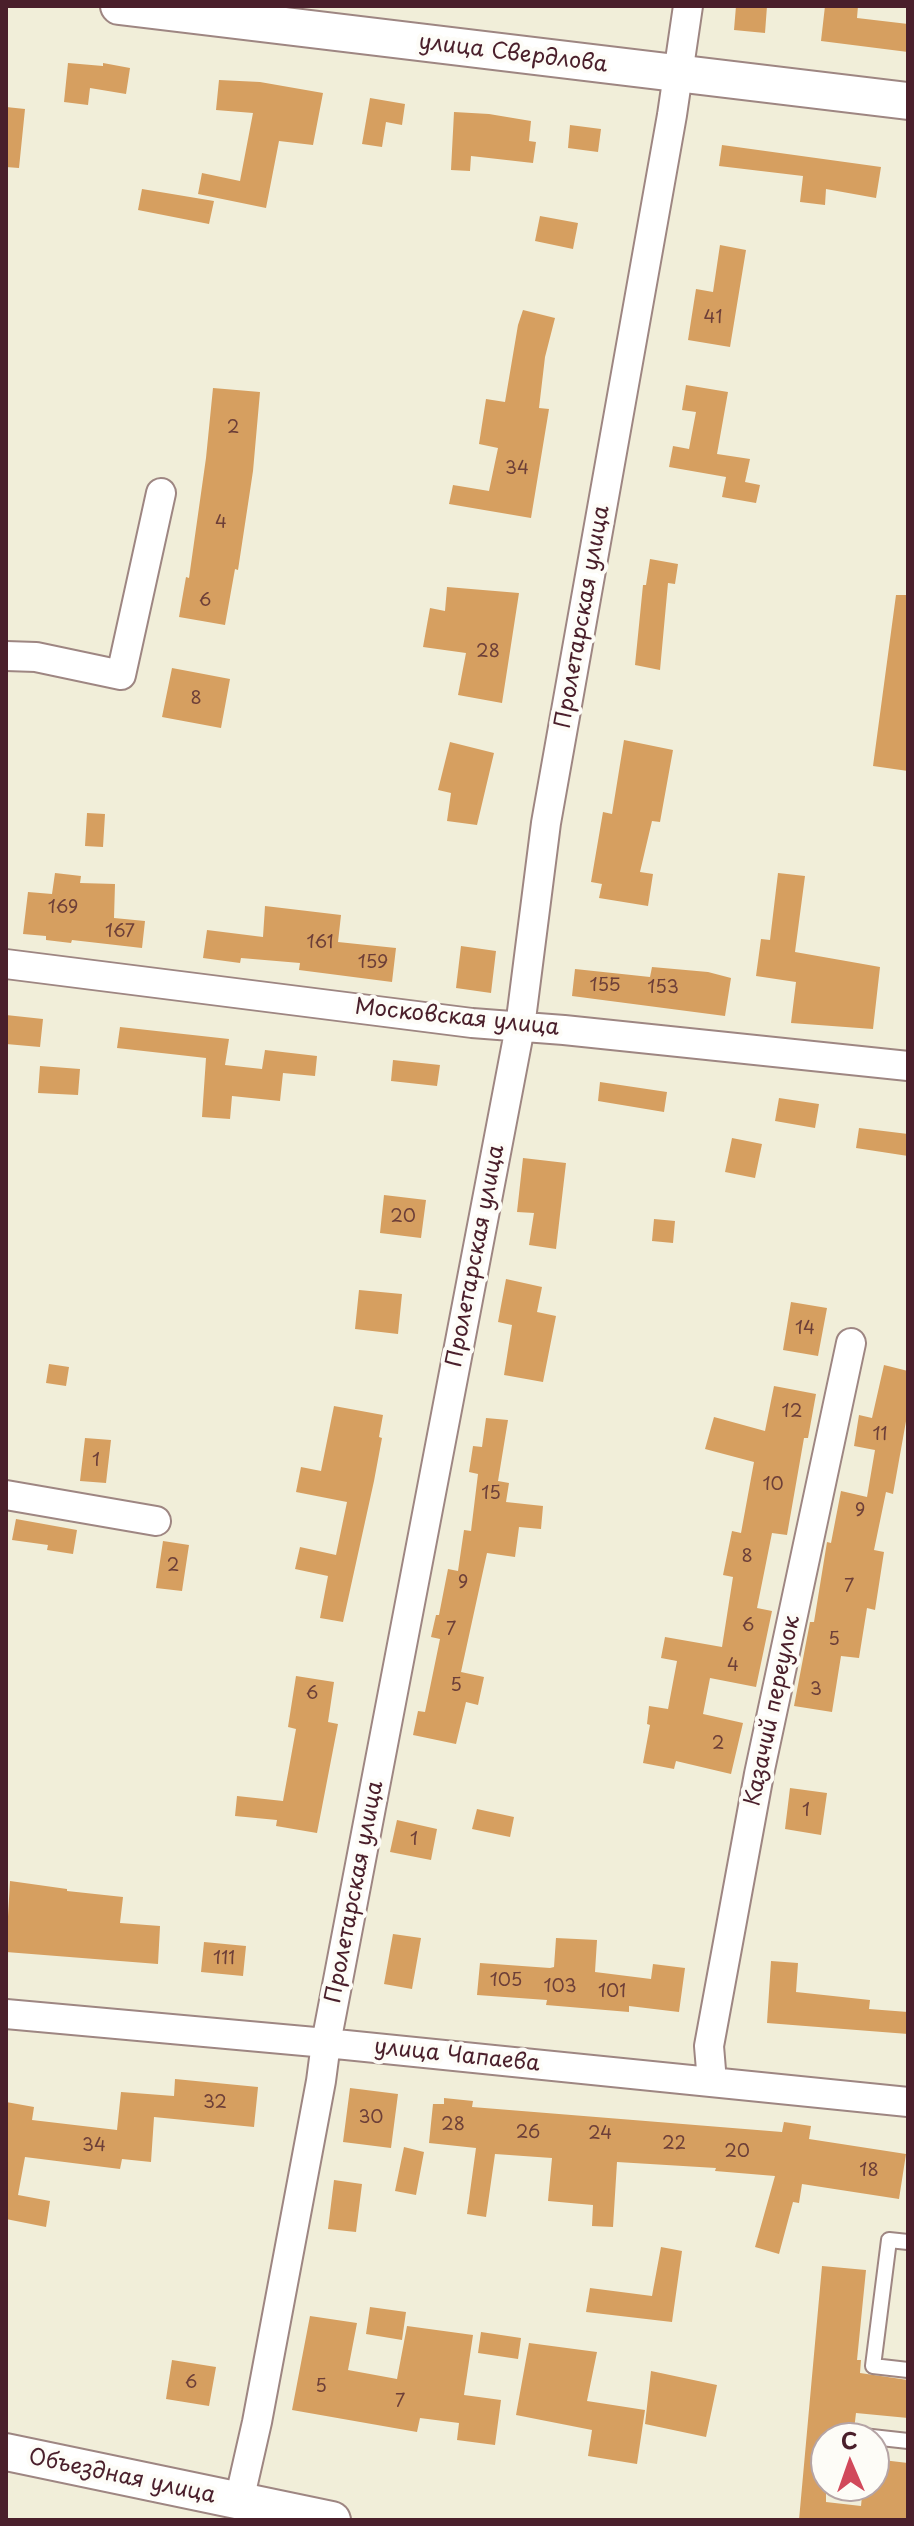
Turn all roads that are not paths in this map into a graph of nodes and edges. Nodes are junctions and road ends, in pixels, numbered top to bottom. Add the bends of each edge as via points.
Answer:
1 (119, 6) edge
2 (688, 6) edge
3 (678, 74) junction
4 (908, 101) edge
5 (161, 493) dead end
6 (6, 656) edge
7 (6, 964) edge
8 (520, 1027) junction
9 (908, 1066) edge
10 (851, 1343) dead end
11 (6, 1495) edge
12 (156, 1521) dead end
13 (6, 2014) edge
14 (326, 2043) junction
15 (712, 2082) junction
16 (908, 2102) edge
17 (908, 2242) edge
18 (908, 2370) edge
19 (6, 2452) edge
20 (239, 2501) junction
21 (332, 2520) edge

1 - 3 street, улица Свердлова
2 - 3 street, Пролетарская улица
3 - 4 street, улица Свердлова
3 - 8 street, Пролетарская улица via 546,823
5 - 6 street via 121,675
7 - 8 street, Московская улица
8 - 9 street, Московская улица
8 - 14 street, Пролетарская улица
10 - 15 street, Казачий переулок via 759,1774 709,2046
11 - 12 street
13 - 14 street, улица Чапаева
14 - 15 street, улица Чапаева
14 - 20 street, Пролетарская улица
15 - 16 street, улица Чапаева
17 - 18 lane via 889,2240 873,2366
19 - 20 street, Объездная улица
20 - 21 street, Объездная улица

